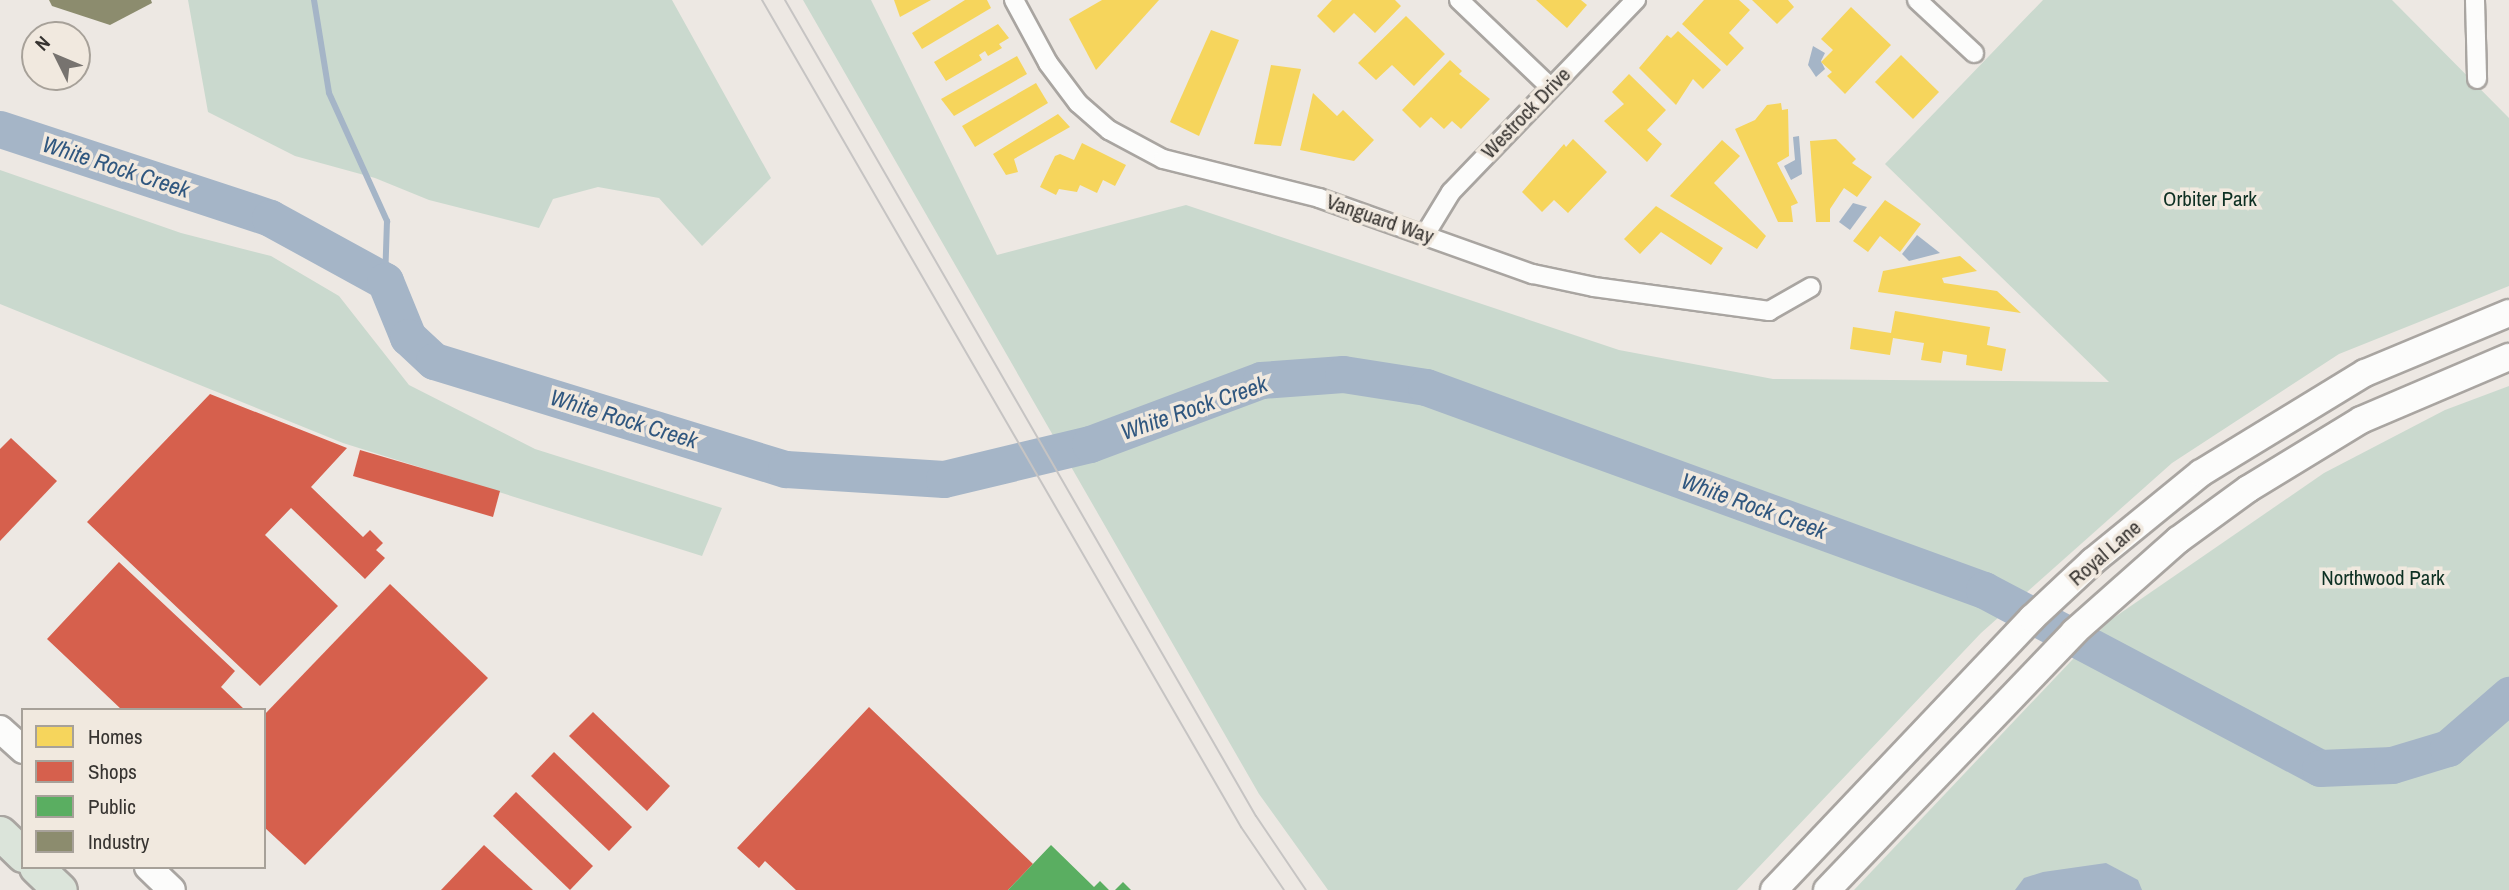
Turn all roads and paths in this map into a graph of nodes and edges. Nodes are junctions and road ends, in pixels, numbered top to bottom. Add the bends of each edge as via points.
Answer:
1 (1014, 0) edge
2 (1459, 0) edge
3 (1636, 0) edge
4 (1917, 0) edge
5 (2475, 0) edge
6 (1974, 54) dead end
7 (2477, 79) dead end
8 (1550, 88) junction
9 (1426, 233) junction
10 (1811, 287) dead end
11 (2509, 313) edge
12 (2509, 357) edge
13 (0, 729) edge
14 (21, 748) edge
15 (0, 833) edge
16 (21, 853) edge
17 (38, 869) edge
18 (150, 869) edge
19 (60, 890) edge
20 (172, 890) edge
21 (1774, 890) edge
22 (1827, 890) edge

1 - 9 street, Vanguard Way via 1048,63 1078,103 1138,147 1196,170 1319,198
2 - 8 street
3 - 8 street, Westrock Drive
4 - 6 street
5 - 7 street
8 - 9 street, Westrock Drive via 1451,192
9 - 10 street, Vanguard Way via 1533,274 1594,287 1769,311
11 - 21 main road, Royal Lane via 2365,373 2202,473 2093,561 2032,618
12 - 22 main road, Royal Lane via 2361,421 2264,478 2128,580
13 - 14 main road
15 - 16 highway
17 - 19 highway
18 - 20 main road

